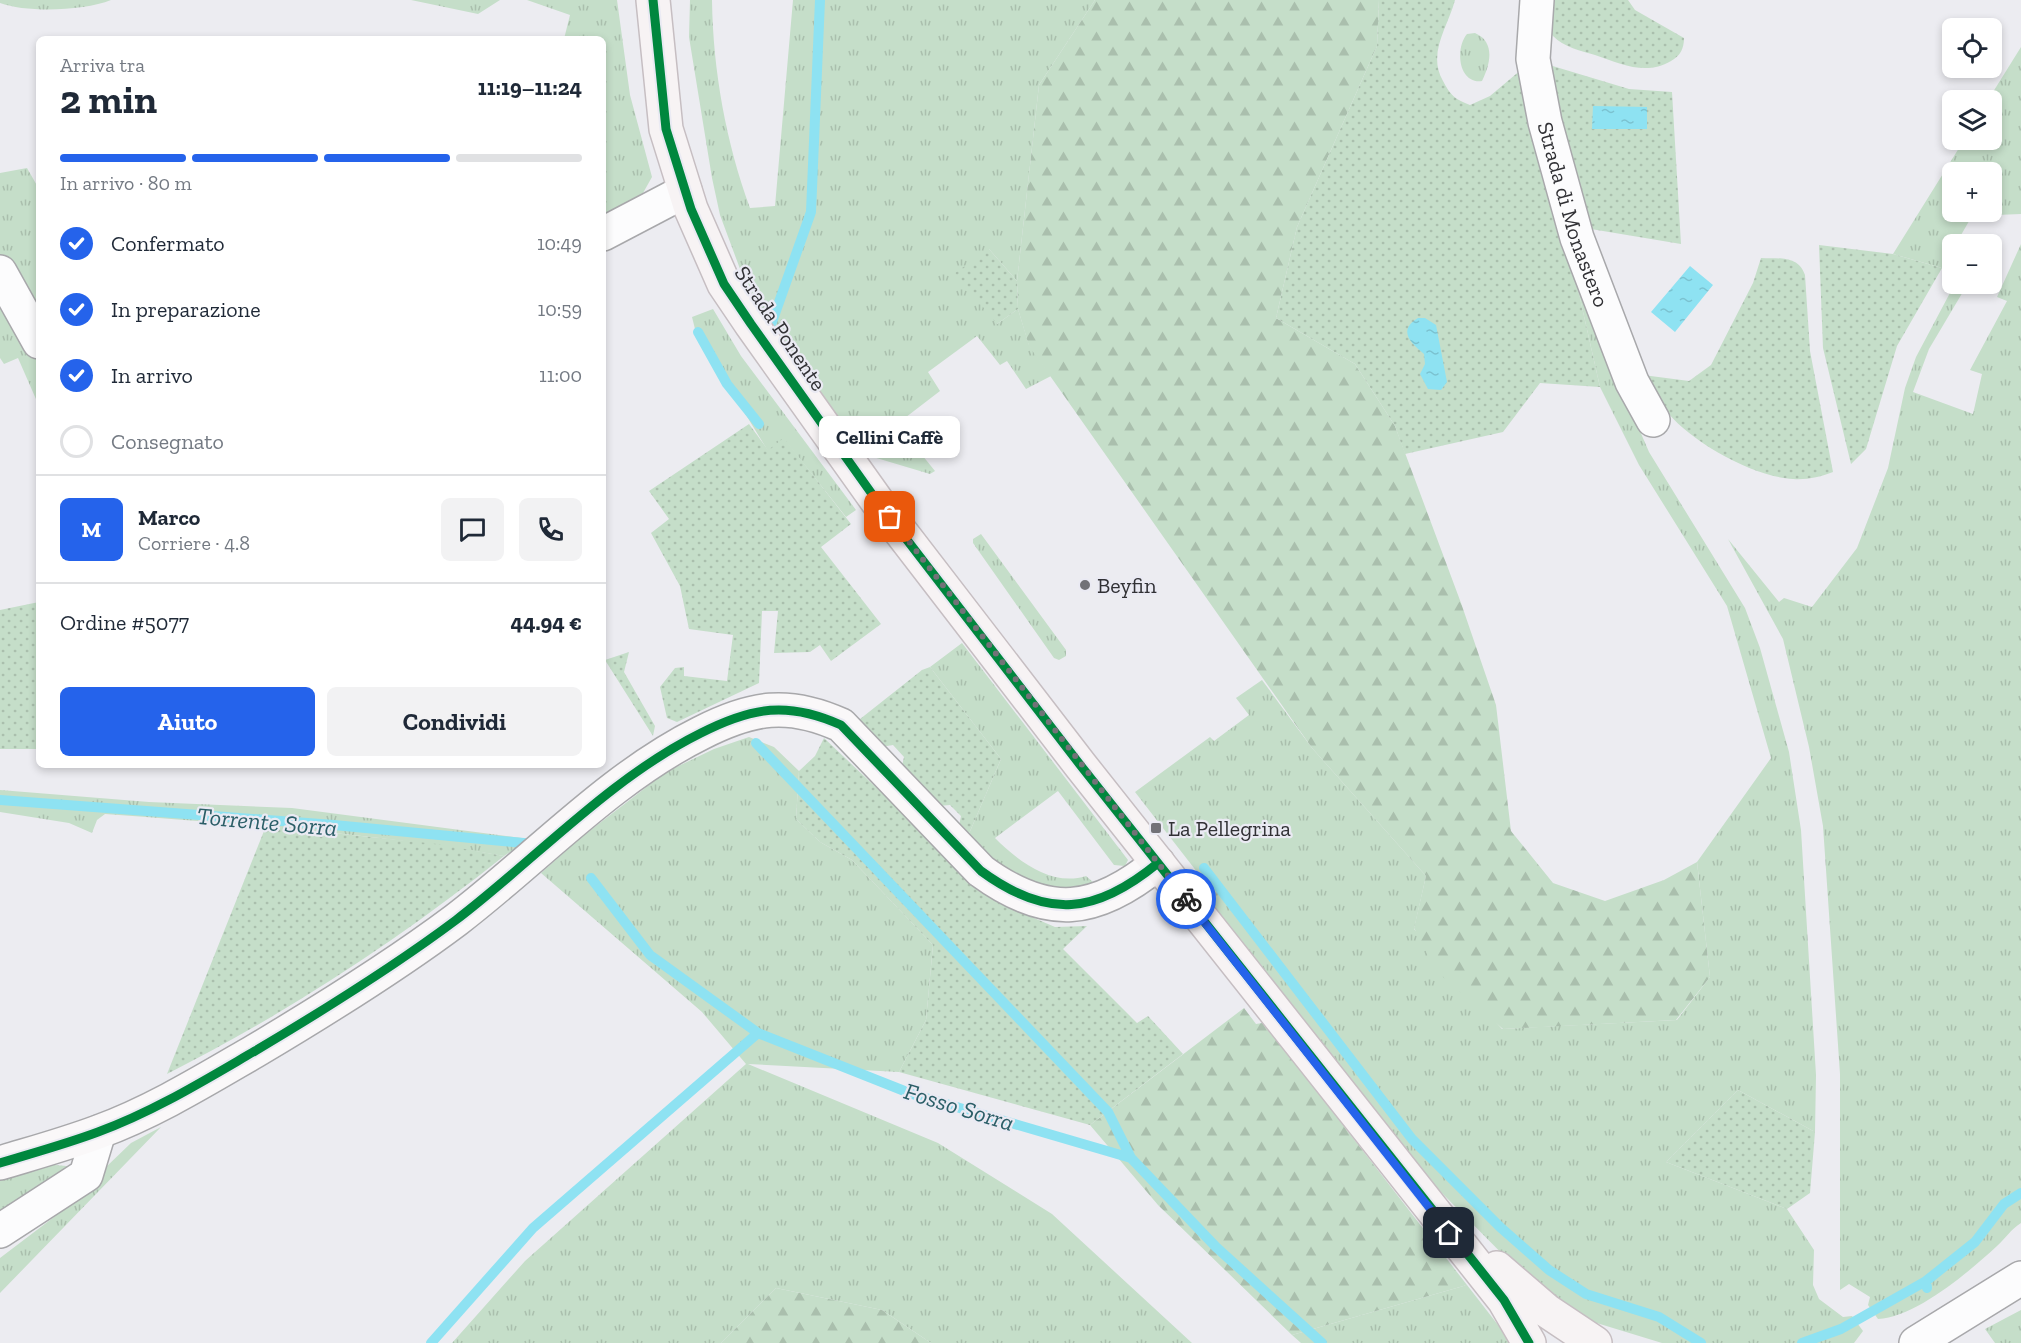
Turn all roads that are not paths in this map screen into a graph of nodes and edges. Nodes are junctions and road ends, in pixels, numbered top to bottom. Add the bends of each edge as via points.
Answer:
1 (653, 0) edge
2 (1537, 0) edge
3 (685, 191) junction
4 (606, 232) edge
5 (0, 272) edge
6 (36, 337) edge
7 (1653, 420) dead end
8 (1158, 863) junction
9 (99, 1132) junction
10 (0, 1163) edge
11 (1422, 1199) junction
12 (0, 1231) edge
13 (2021, 1278) edge
14 (1529, 1343) edge
15 (1595, 1343) edge
16 (1916, 1343) edge

1 - 3 main road, Strada Ponente via 666,129
2 - 7 street, Strada di Monastero via 1533,59 1545,122 1577,238 1632,382
3 - 4 street
3 - 8 main road, Strada Ponente via 724,284 773,357 890,517
5 - 6 street
8 - 9 street via 1138,880 1101,900 1073,904 1030,898 981,871 841,725 815,713 781,708 743,715 702,732 648,765 456,920 341,1000 192,1088
8 - 11 main road, Strada Ponente
9 - 10 street
9 - 12 street via 86,1175
11 - 14 main road, Strada Ponente via 1515,1316
11 - 15 main road, Strada Ponente via 1523,1292
13 - 16 street

